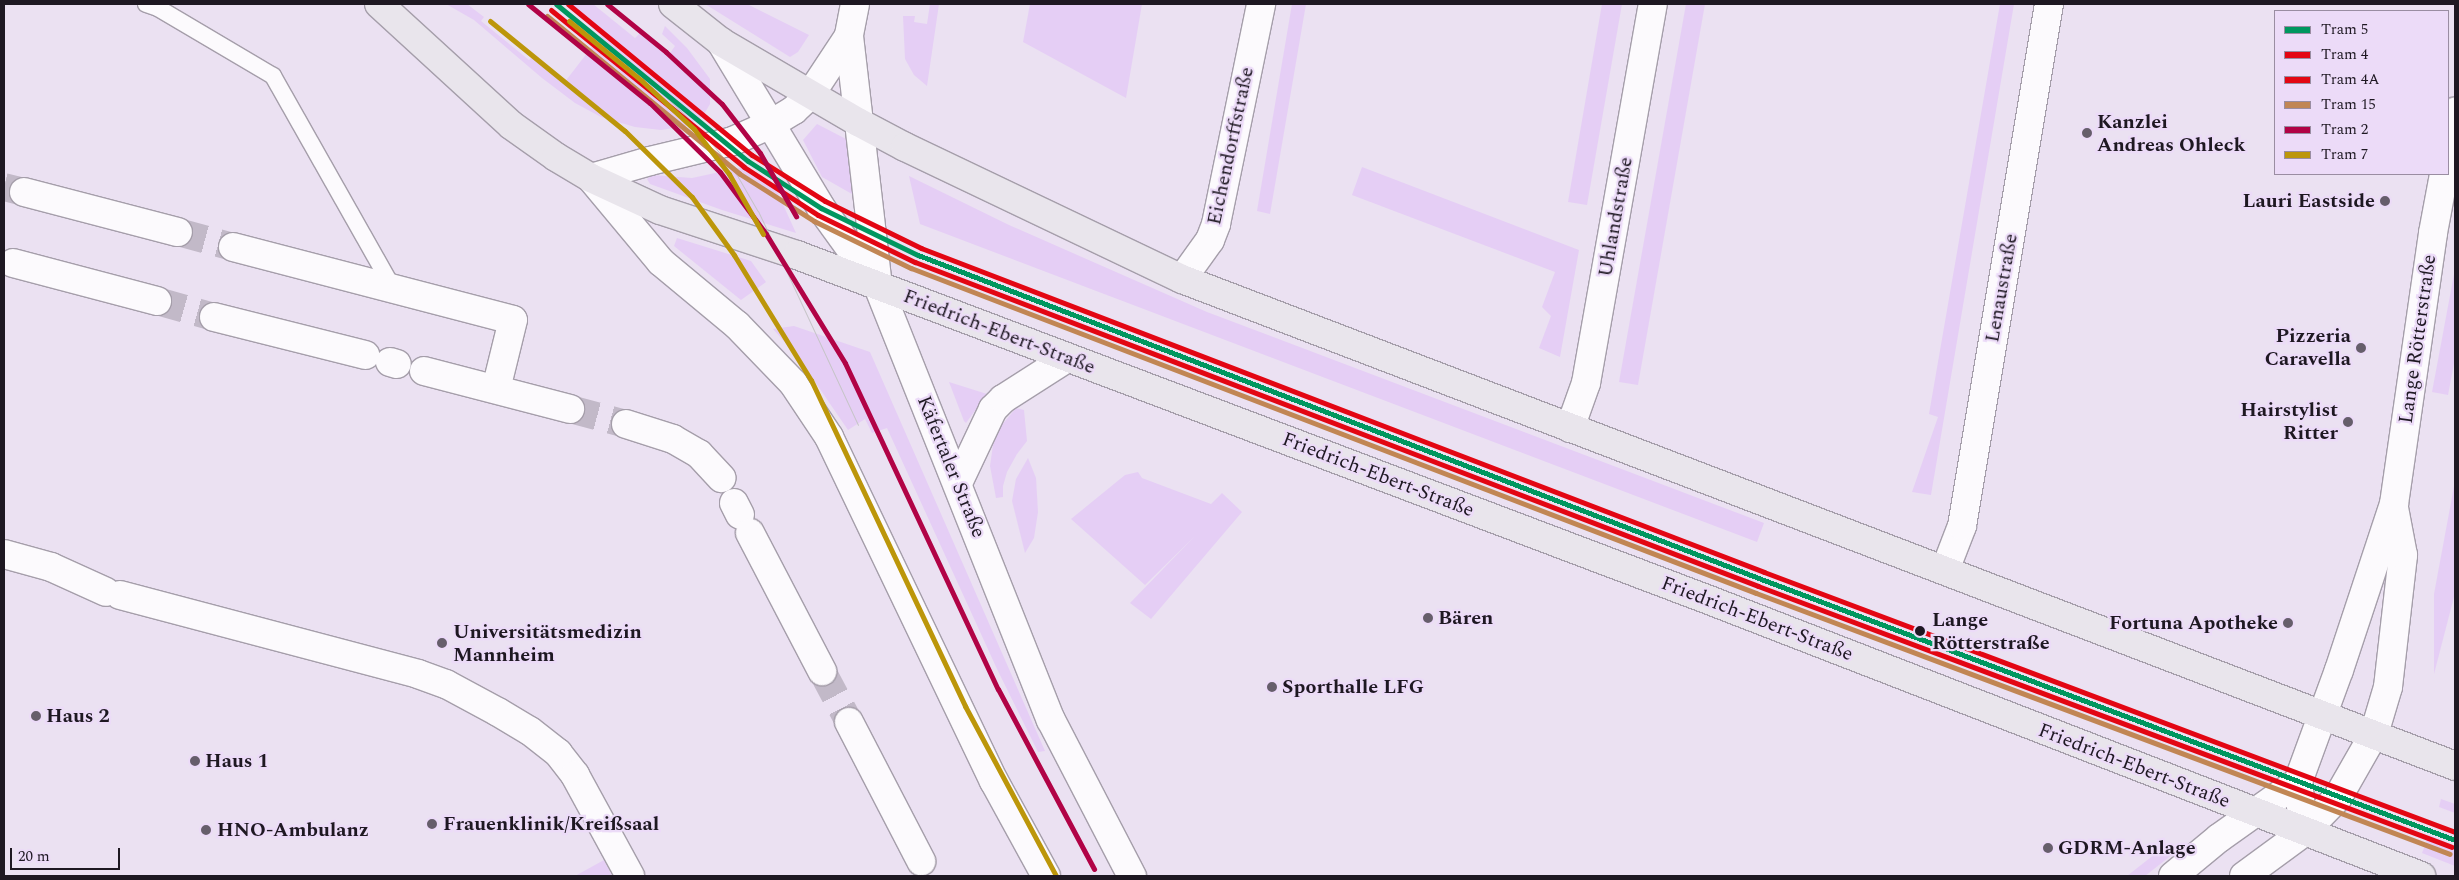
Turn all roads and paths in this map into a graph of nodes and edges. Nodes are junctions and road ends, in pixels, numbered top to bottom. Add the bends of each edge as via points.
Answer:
1 (146, 4) edge
2 (379, 4) edge
3 (673, 4) edge
4 (855, 4) edge
5 (1261, 4) edge
6 (1653, 4) edge
7 (2049, 4) edge
8 (849, 36) junction
9 (721, 42) junction
10 (810, 95) junction
11 (2455, 112) edge
12 (858, 122) junction
13 (771, 124) junction
14 (2449, 146) edge
15 (2444, 175) edge
16 (591, 178) junction
17 (24, 192) tunnel mouth
18 (178, 232) tunnel mouth
19 (233, 247) tunnel mouth
20 (13, 263) dead end
21 (1182, 279) junction
22 (878, 286) junction
23 (393, 288) junction
24 (157, 302) tunnel mouth
25 (214, 317) tunnel mouth
26 (1067, 358) junction
27 (384, 360) dead end
28 (424, 371) dead end
29 (496, 389) junction
30 (570, 409) tunnel mouth
31 (626, 424) tunnel mouth
32 (1570, 428) junction
33 (721, 478) dead end
34 (958, 483) junction
35 (2394, 504) junction
36 (741, 517) dead end
37 (4, 554) edge
38 (1945, 570) junction
39 (822, 671) tunnel mouth
40 (2323, 715) junction
41 (849, 722) tunnel mouth
42 (2374, 734) junction
43 (2455, 766) edge
44 (2298, 782) junction
45 (2256, 813) junction
46 (2304, 832) junction
47 (921, 861) dead end
48 (630, 876) edge
49 (1046, 876) edge
50 (1132, 876) edge
51 (2173, 876) edge
52 (2244, 876) edge
53 (2421, 876) edge

1 - 23 lane via 273,76
2 - 16 main road, Friedrich-Ebert-Straße via 511,125
3 - 9 main road
4 - 8 street, Käfertaler Straße
5 - 21 street, Eichendorffstraße via 1216,224 1210,240
6 - 32 street, Uhlandstraße via 1586,383
7 - 38 street, Lenaustraße via 1962,526
8 - 10 street, Käfertaler Straße
8 - 12 street, Käfertaler Straße
9 - 10 main road
9 - 13 street
10 - 12 main road
10 - 13 street, Käfertaler Straße
11 - 14 street
12 - 21 main road
12 - 22 street, Käfertaler Straße
13 - 16 street, Käfertaler Straße via 733,141
13 - 22 street via 821,208
15 - 35 street, Lange Rötterstraße
16 - 22 main road, Friedrich-Ebert-Straße via 660,210 797,255
16 - 49 street via 661,262 737,325 792,383 829,437 994,781
17 - 18 street
19 - 23 street
20 - 24 street
21 - 32 main road
22 - 26 main road, Friedrich-Ebert-Straße
22 - 34 street, Käfertaler Straße
23 - 29 street via 514,320
25 - 27 street
26 - 34 street via 1003,399 993,409
26 - 45 main road, Friedrich-Ebert-Straße via 1709,600
28 - 29 street
29 - 30 street
31 - 33 street via 673,439 699,454
32 - 38 main road
34 - 50 street, Käfertaler Straße via 1051,720
35 - 40 street, Lange Rötterstraße
35 - 42 street, Lange Rötterstraße via 2403,555 2388,688
36 - 39 street
37 - 48 street via 51,567 113,593 446,684 530,731 558,753 574,775
38 - 40 main road
40 - 42 main road
40 - 44 street, Lange Rötterstraße
41 - 47 street
42 - 43 main road
42 - 46 street, Lange Rötterstraße via 2338,797
44 - 45 street
44 - 46 street
45 - 46 main road, Friedrich-Ebert-Straße
45 - 51 street
46 - 52 street, Lange Rötterstraße
46 - 53 main road, Friedrich-Ebert-Straße

